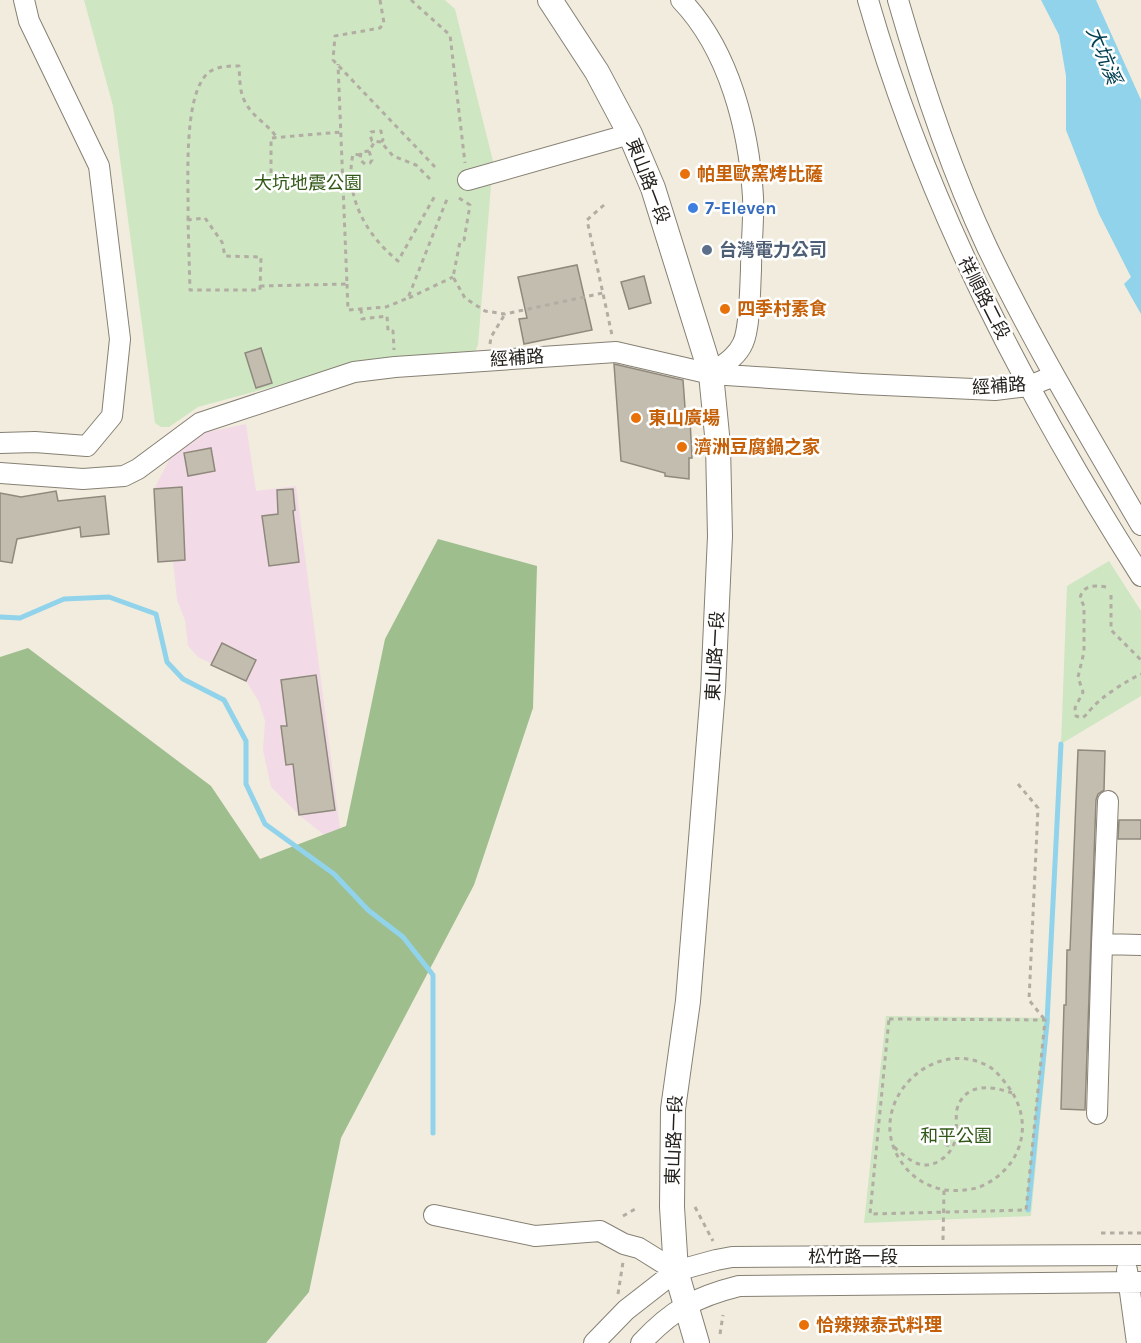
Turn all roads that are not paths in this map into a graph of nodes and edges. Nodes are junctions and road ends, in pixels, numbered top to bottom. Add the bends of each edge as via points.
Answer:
1 (24, 0) edge
2 (550, 0) edge
3 (868, 0) edge
4 (898, 0) edge
5 (692, 4) edge
6 (630, 134) junction
7 (467, 175) road end
8 (711, 374) junction
9 (1054, 376) junction
10 (1029, 386) junction
11 (0, 443) edge
12 (0, 473) edge
13 (1141, 525) edge
14 (1141, 576) edge
15 (1108, 801) dead end
16 (1102, 944) junction
17 (1141, 945) edge
18 (1097, 1114) dead end
19 (434, 1215) dead end
20 (1133, 1256) edge
21 (676, 1271) junction
22 (1134, 1282) edge
23 (686, 1304) junction
24 (594, 1343) edge
25 (640, 1343) edge
26 (697, 1343) edge
27 (1137, 1343) edge

1 - 11 street via 29,21 99,166 120,339 112,416 87,446
2 - 6 main road, 東山路一段 via 597,72
3 - 10 street, 祥順路二段 via 931,182 964,259
4 - 9 street, 祥順路二段 via 921,80 955,172 987,247
5 - 8 street via 723,63 743,122 753,197 744,342 733,358
6 - 7 street
6 - 8 main road, 東山路一段 via 653,188
8 - 10 street, 經補路 via 995,390
8 - 12 street, 經補路 via 616,351 354,372 200,423 124,476 83,479
8 - 21 main road, 東山路一段 via 718,446 720,548 699,870 688,1001 673,1109
9 - 10 street, 經補路
9 - 13 street, 祥順路二段
10 - 14 street, 祥順路二段
15 - 16 street
16 - 17 street
16 - 18 street
19 - 21 street via 535,1236 600,1231 639,1248
20 - 21 street, 松竹路一段 via 732,1257
20 - 22 street
21 - 23 main road, 東山路一段
21 - 24 street, 松竹路一段 via 626,1310
22 - 23 street, 松竹路一段 via 739,1286
22 - 27 street
23 - 25 street, 松竹路一段
23 - 26 main road, 東山路一段

